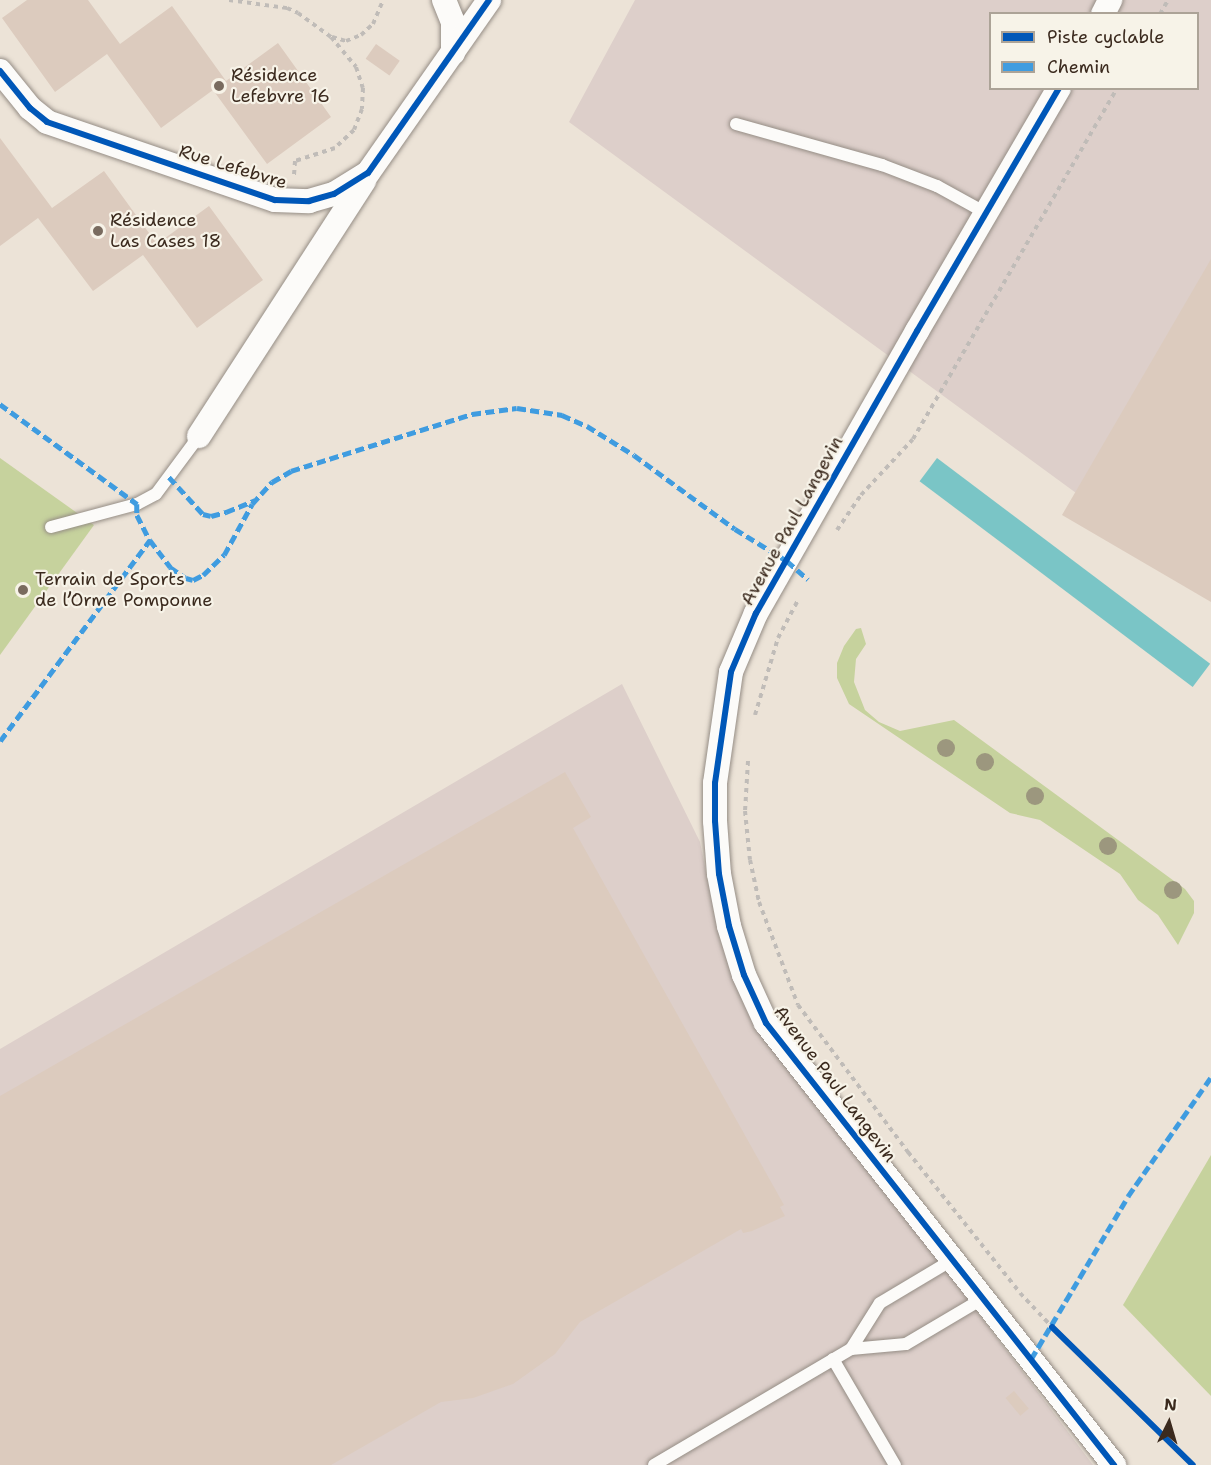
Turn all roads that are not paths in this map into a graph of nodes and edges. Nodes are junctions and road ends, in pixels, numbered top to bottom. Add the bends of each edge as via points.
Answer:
1 (444, 0) edge
2 (489, 0) edge
3 (453, 53) junction
4 (0, 71) edge
5 (1058, 90) edge
6 (736, 124) dead end
7 (368, 174) junction
8 (986, 213) junction
9 (199, 436) joint
10 (51, 527) dead end
11 (952, 1260) junction
12 (982, 1299) junction
13 (850, 1348) junction
14 (833, 1359) junction
15 (654, 1465) edge
16 (895, 1465) edge
17 (1114, 1465) edge

1 - 3 street via 453,22
2 - 3 street, Rue Lefebvre
3 - 7 street, Rue Lefebvre
4 - 7 street, Rue Lefebvre via 30,108 47,122 275,200 309,201 334,194
5 - 8 street, Avenue Paul Langevin
6 - 8 lane via 882,165 937,186
7 - 9 street
8 - 11 street, Avenue Paul Langevin via 756,613 731,672 715,783 719,874 729,926 744,975 766,1023
9 - 10 lane via 156,494 137,504
11 - 12 street, Avenue Paul Langevin
11 - 13 lane via 880,1304
12 - 13 lane via 906,1344
12 - 17 street, Avenue Paul Langevin
13 - 14 lane
14 - 15 lane
14 - 16 lane

